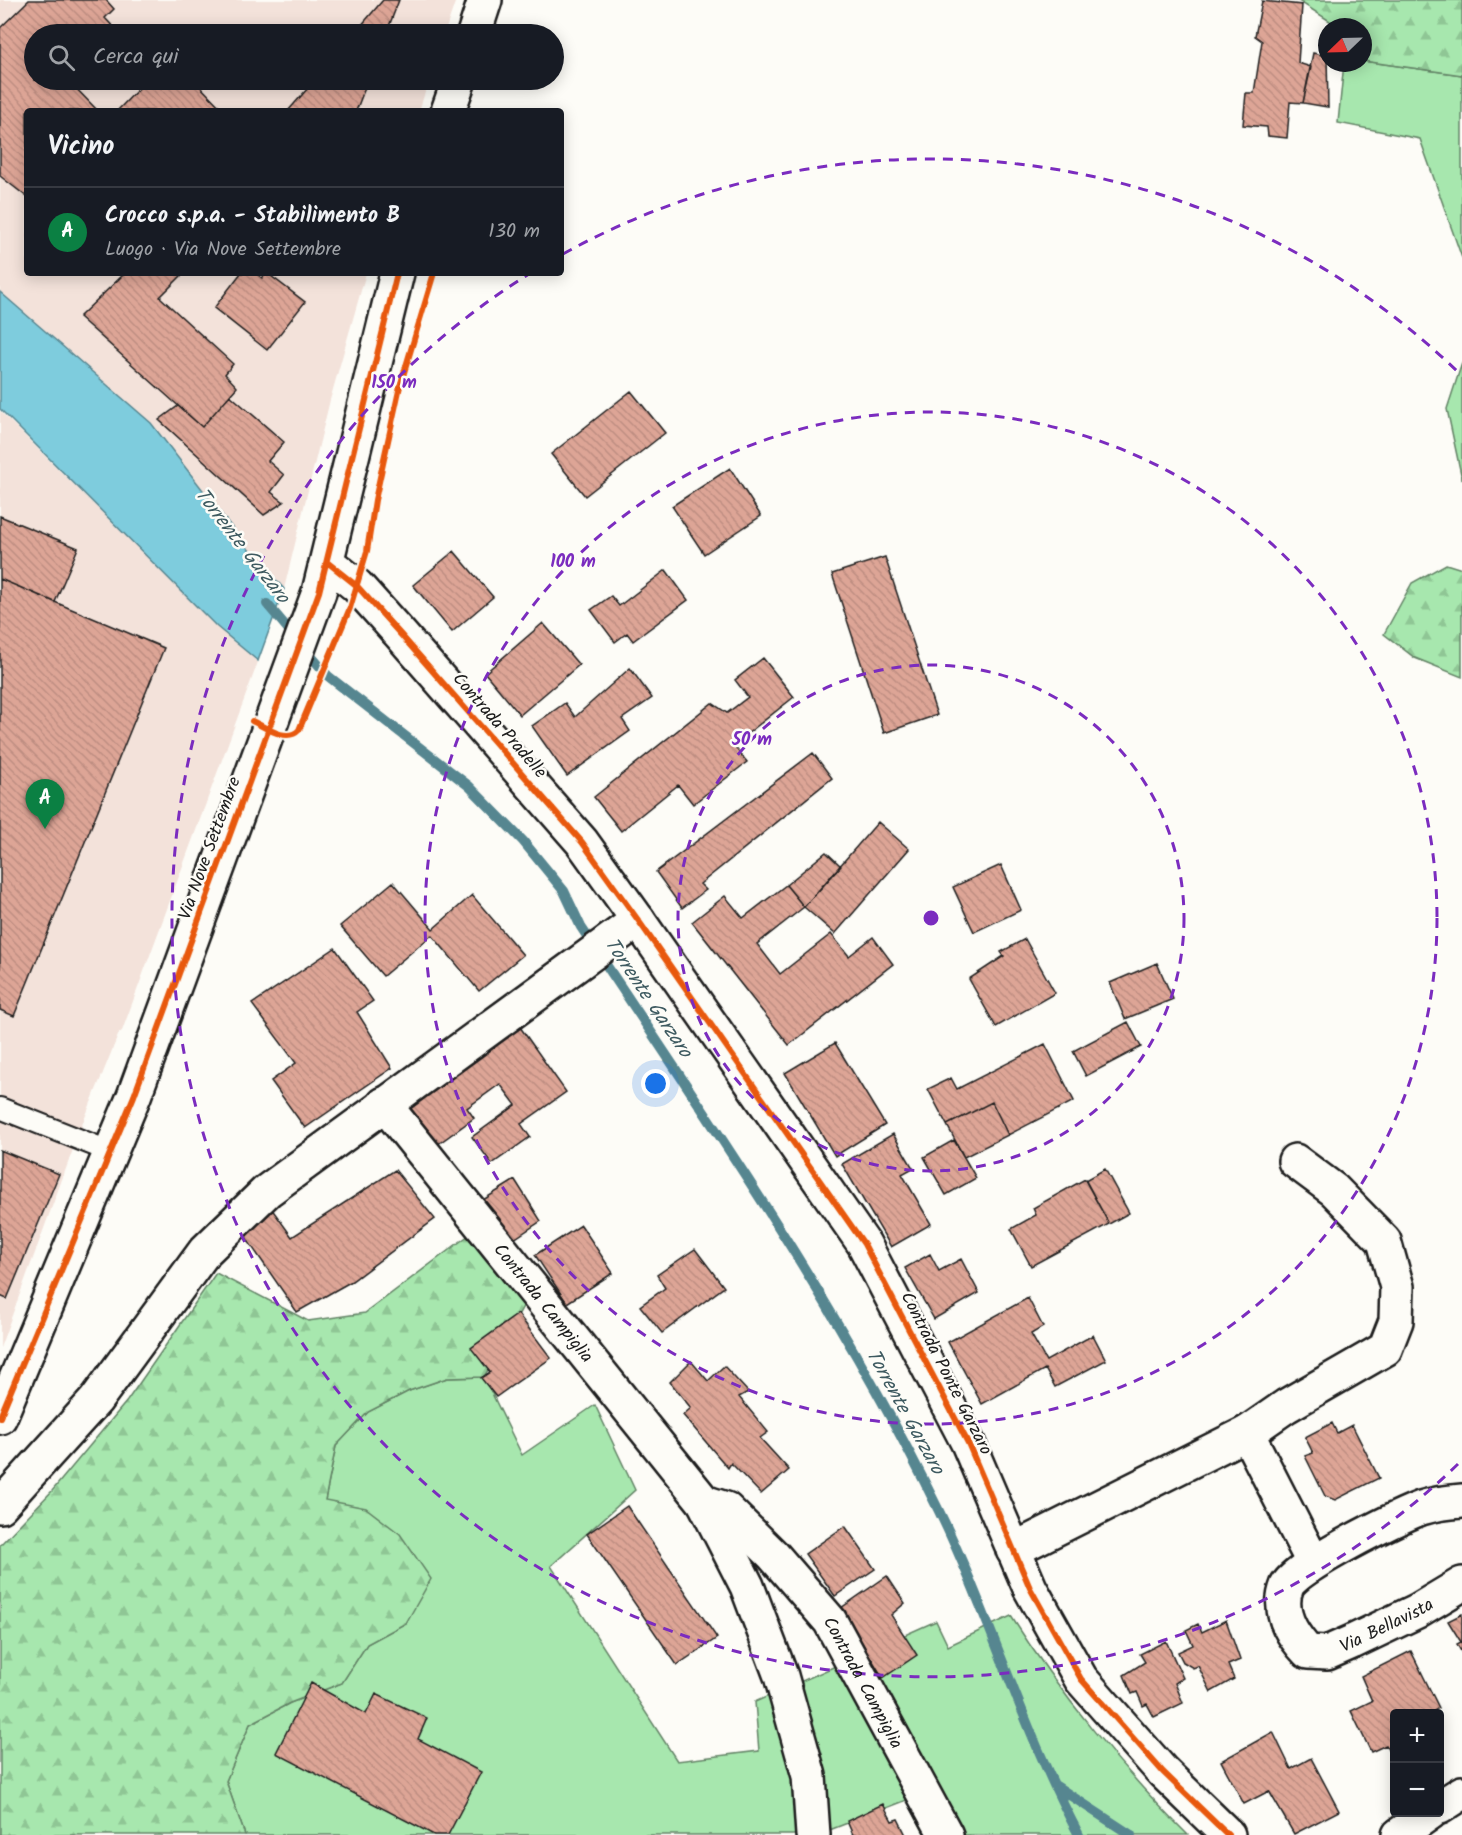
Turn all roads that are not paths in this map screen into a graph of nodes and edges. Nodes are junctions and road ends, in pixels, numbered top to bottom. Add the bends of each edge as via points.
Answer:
1 (485, 0) edge
2 (477, 24) edge
3 (455, 90) edge
4 (449, 108) edge
5 (396, 276) edge
6 (323, 577) junction
7 (638, 920) junction
8 (384, 1104) junction
9 (0, 1108) edge
10 (111, 1152) junction
11 (1295, 1161) dead end
12 (0, 1417) edge
13 (1247, 1433) junction
14 (1462, 1501) edge
15 (704, 1502) junction
16 (0, 1506) edge
17 (1013, 1550) junction
18 (1313, 1562) junction
19 (1462, 1584) edge
20 (1462, 1793) edge
21 (1444, 1804) edge
22 (1424, 1817) edge
23 (813, 1835) edge
24 (946, 1835) edge
25 (1228, 1835) edge
26 (1399, 1835) edge

1 - 2 street
3 - 4 street
5 - 6 street, Via Nove Settembre
6 - 7 street, Contrada Pradelle via 357,586 582,842
6 - 10 street, Via Nove Settembre
7 - 8 street
7 - 17 street, Contrada Ponte Garzaro via 864,1244 968,1443
8 - 15 street, Contrada Campiglia
8 - 16 street via 267,1191 206,1251 96,1400
9 - 10 lane
10 - 12 street, Via Nove Settembre
11 - 13 street via 1334,1190 1384,1241 1396,1287 1396,1321 1385,1349
13 - 17 street
13 - 18 street
14 - 18 street, Via Bellavista via 1421,1508
15 - 23 street, Contrada Campiglia via 747,1586 781,1676 809,1776
15 - 24 street, Contrada Campiglia via 726,1509 773,1555 830,1621
17 - 25 street, Contrada Ponte Garzaro via 1081,1679 1163,1772
18 - 19 street, Via Bellavista via 1288,1584 1282,1608 1293,1636 1308,1652 1327,1653 1352,1642
20 - 21 street
22 - 26 street

